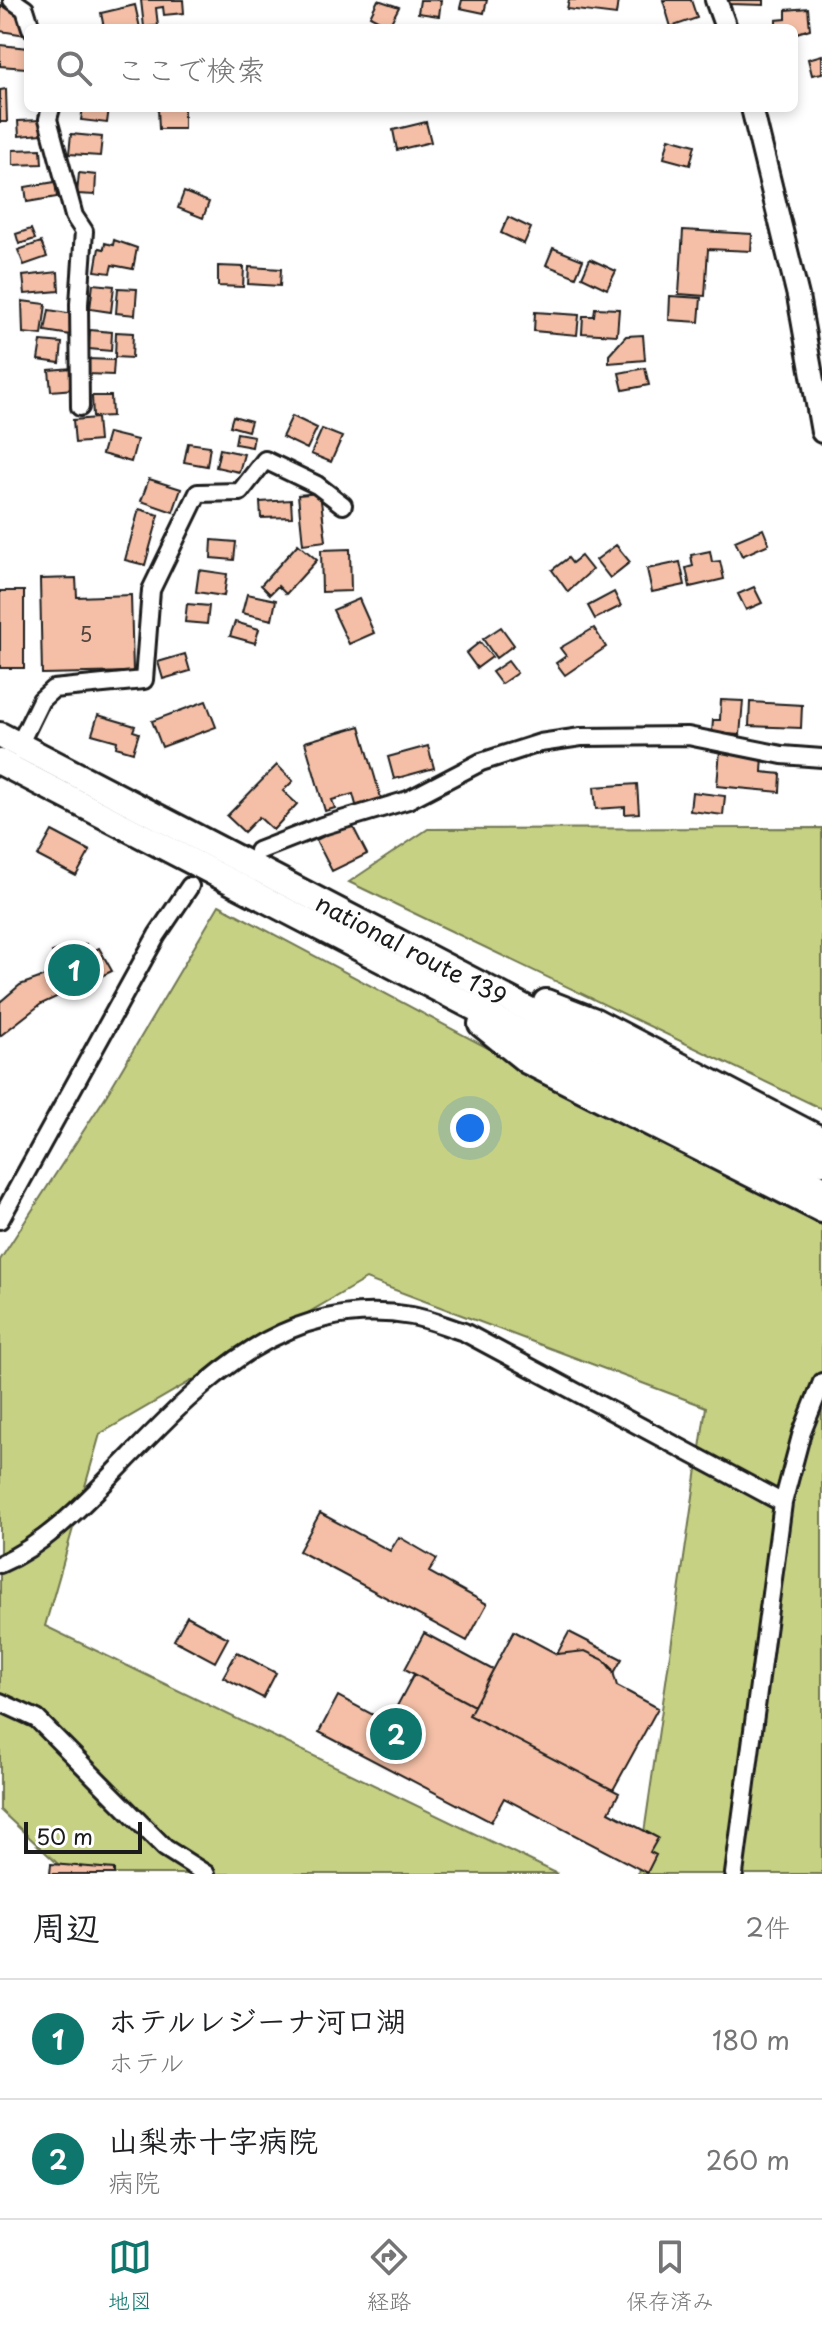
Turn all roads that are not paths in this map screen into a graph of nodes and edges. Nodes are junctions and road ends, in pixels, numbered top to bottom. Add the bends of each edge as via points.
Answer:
1 (12, 0) edge
2 (716, 0) edge
3 (30, 24) edge
4 (725, 24) edge
5 (50, 112) edge
6 (753, 112) edge
7 (80, 407) dead end
8 (822, 432) edge
9 (343, 505) dead end
10 (10, 740) edge
11 (822, 758) edge
12 (0, 762) edge
13 (258, 851) dead end
14 (190, 886) dead end
15 (446, 965) junction
16 (433, 987) junction
17 (822, 1140) edge
18 (822, 1162) edge
19 (822, 1188) edge
20 (822, 1210) edge
21 (0, 1220) edge
22 (822, 1382) edge
23 (783, 1503) junction
24 (0, 1564) edge
25 (0, 1702) edge
26 (206, 1874) edge
27 (734, 1874) edge

1 - 3 street via 25,9
2 - 4 main road
5 - 7 street via 74,216 84,231
6 - 8 main road via 798,296
9 - 10 street via 317,485 265,460 240,492 198,493 151,590 144,680 53,689
10 - 15 highway, national route 139
11 - 13 street via 688,736 581,737 540,743 481,762 408,800
12 - 16 highway, national route 139
14 - 21 street via 157,935
15 - 17 highway via 595,1021
15 - 18 highway, national route 139
16 - 19 highway, national route 139
16 - 20 highway via 527,1061
22 - 23 street
23 - 24 street via 464,1332 412,1316 356,1313 295,1326 246,1349 204,1382 72,1516
23 - 27 street
25 - 26 street via 37,1719 165,1848

